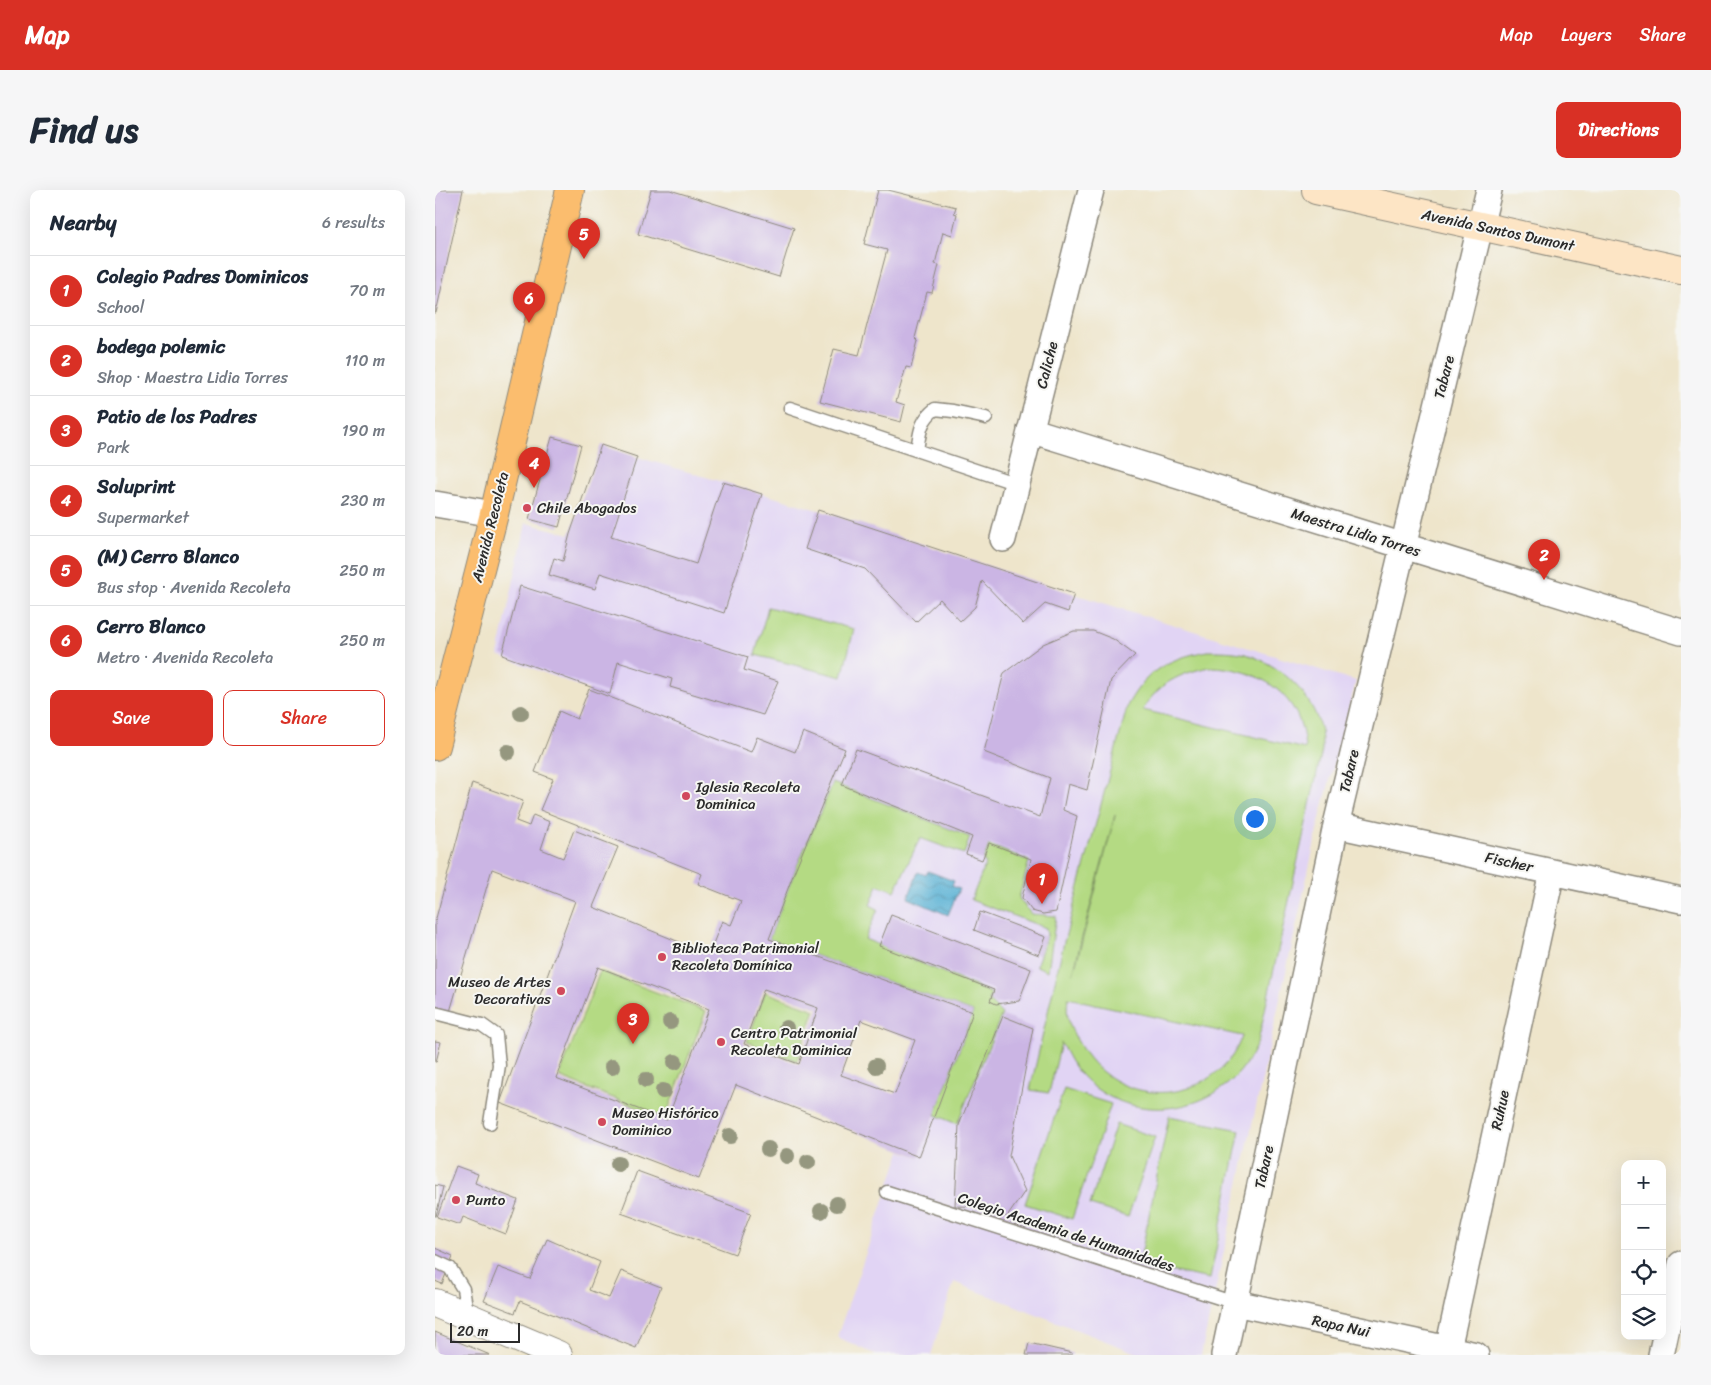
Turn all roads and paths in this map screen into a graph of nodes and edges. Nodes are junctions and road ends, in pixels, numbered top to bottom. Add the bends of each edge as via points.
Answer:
1 (570, 190) edge
2 (1091, 190) edge
3 (1316, 190) edge
4 (1489, 190) edge
5 (1481, 226) junction
6 (1681, 270) edge
7 (790, 408) dead end
8 (986, 418) dead end
9 (1030, 430) junction
10 (917, 450) junction
11 (1017, 484) junction
12 (435, 504) edge
13 (494, 514) junction
14 (1003, 539) dead end
15 (1403, 547) junction
16 (1681, 632) edge
17 (435, 746) edge
18 (1336, 825) junction
19 (1552, 872) junction
20 (1681, 900) edge
21 (435, 1013) edge
22 (490, 1124) dead end
23 (887, 1192) dead end
24 (435, 1261) edge
25 (1681, 1264) edge
26 (1235, 1303) junction
27 (435, 1304) edge
28 (468, 1317) junction
29 (1448, 1349) junction
30 (558, 1355) edge
31 (1223, 1355) edge
32 (1476, 1355) edge
33 (1661, 1355) edge

1 - 13 main road, Avenida Recoleta
2 - 9 street, Caliche
3 - 5 main road, Avenida Santos Dumont
4 - 5 street, Tabare
5 - 6 main road, Avenida Santos Dumont
5 - 15 street, Tabare
7 - 10 lane
8 - 10 lane via 935,409 926,416
9 - 11 street, Caliche
9 - 15 street, Maestra Lidia Torres
10 - 11 lane
11 - 14 street, Caliche
12 - 13 street
13 - 17 main road, Avenida Recoleta
15 - 16 street, Maestra Lidia Torres
15 - 18 street, Tabare
18 - 19 street, Fischer
18 - 26 street, Tabare
19 - 20 street, Fischer
19 - 29 street, Ruhue
21 - 22 lane via 482,1025 497,1035 499,1065
23 - 26 lane, Colegio Academia de Humanidades
24 - 28 lane via 450,1268 459,1282
25 - 33 street
26 - 29 street, Rapa Nui
26 - 31 street, Tabare
27 - 28 street
28 - 30 street
29 - 32 street, Rapa Nui

